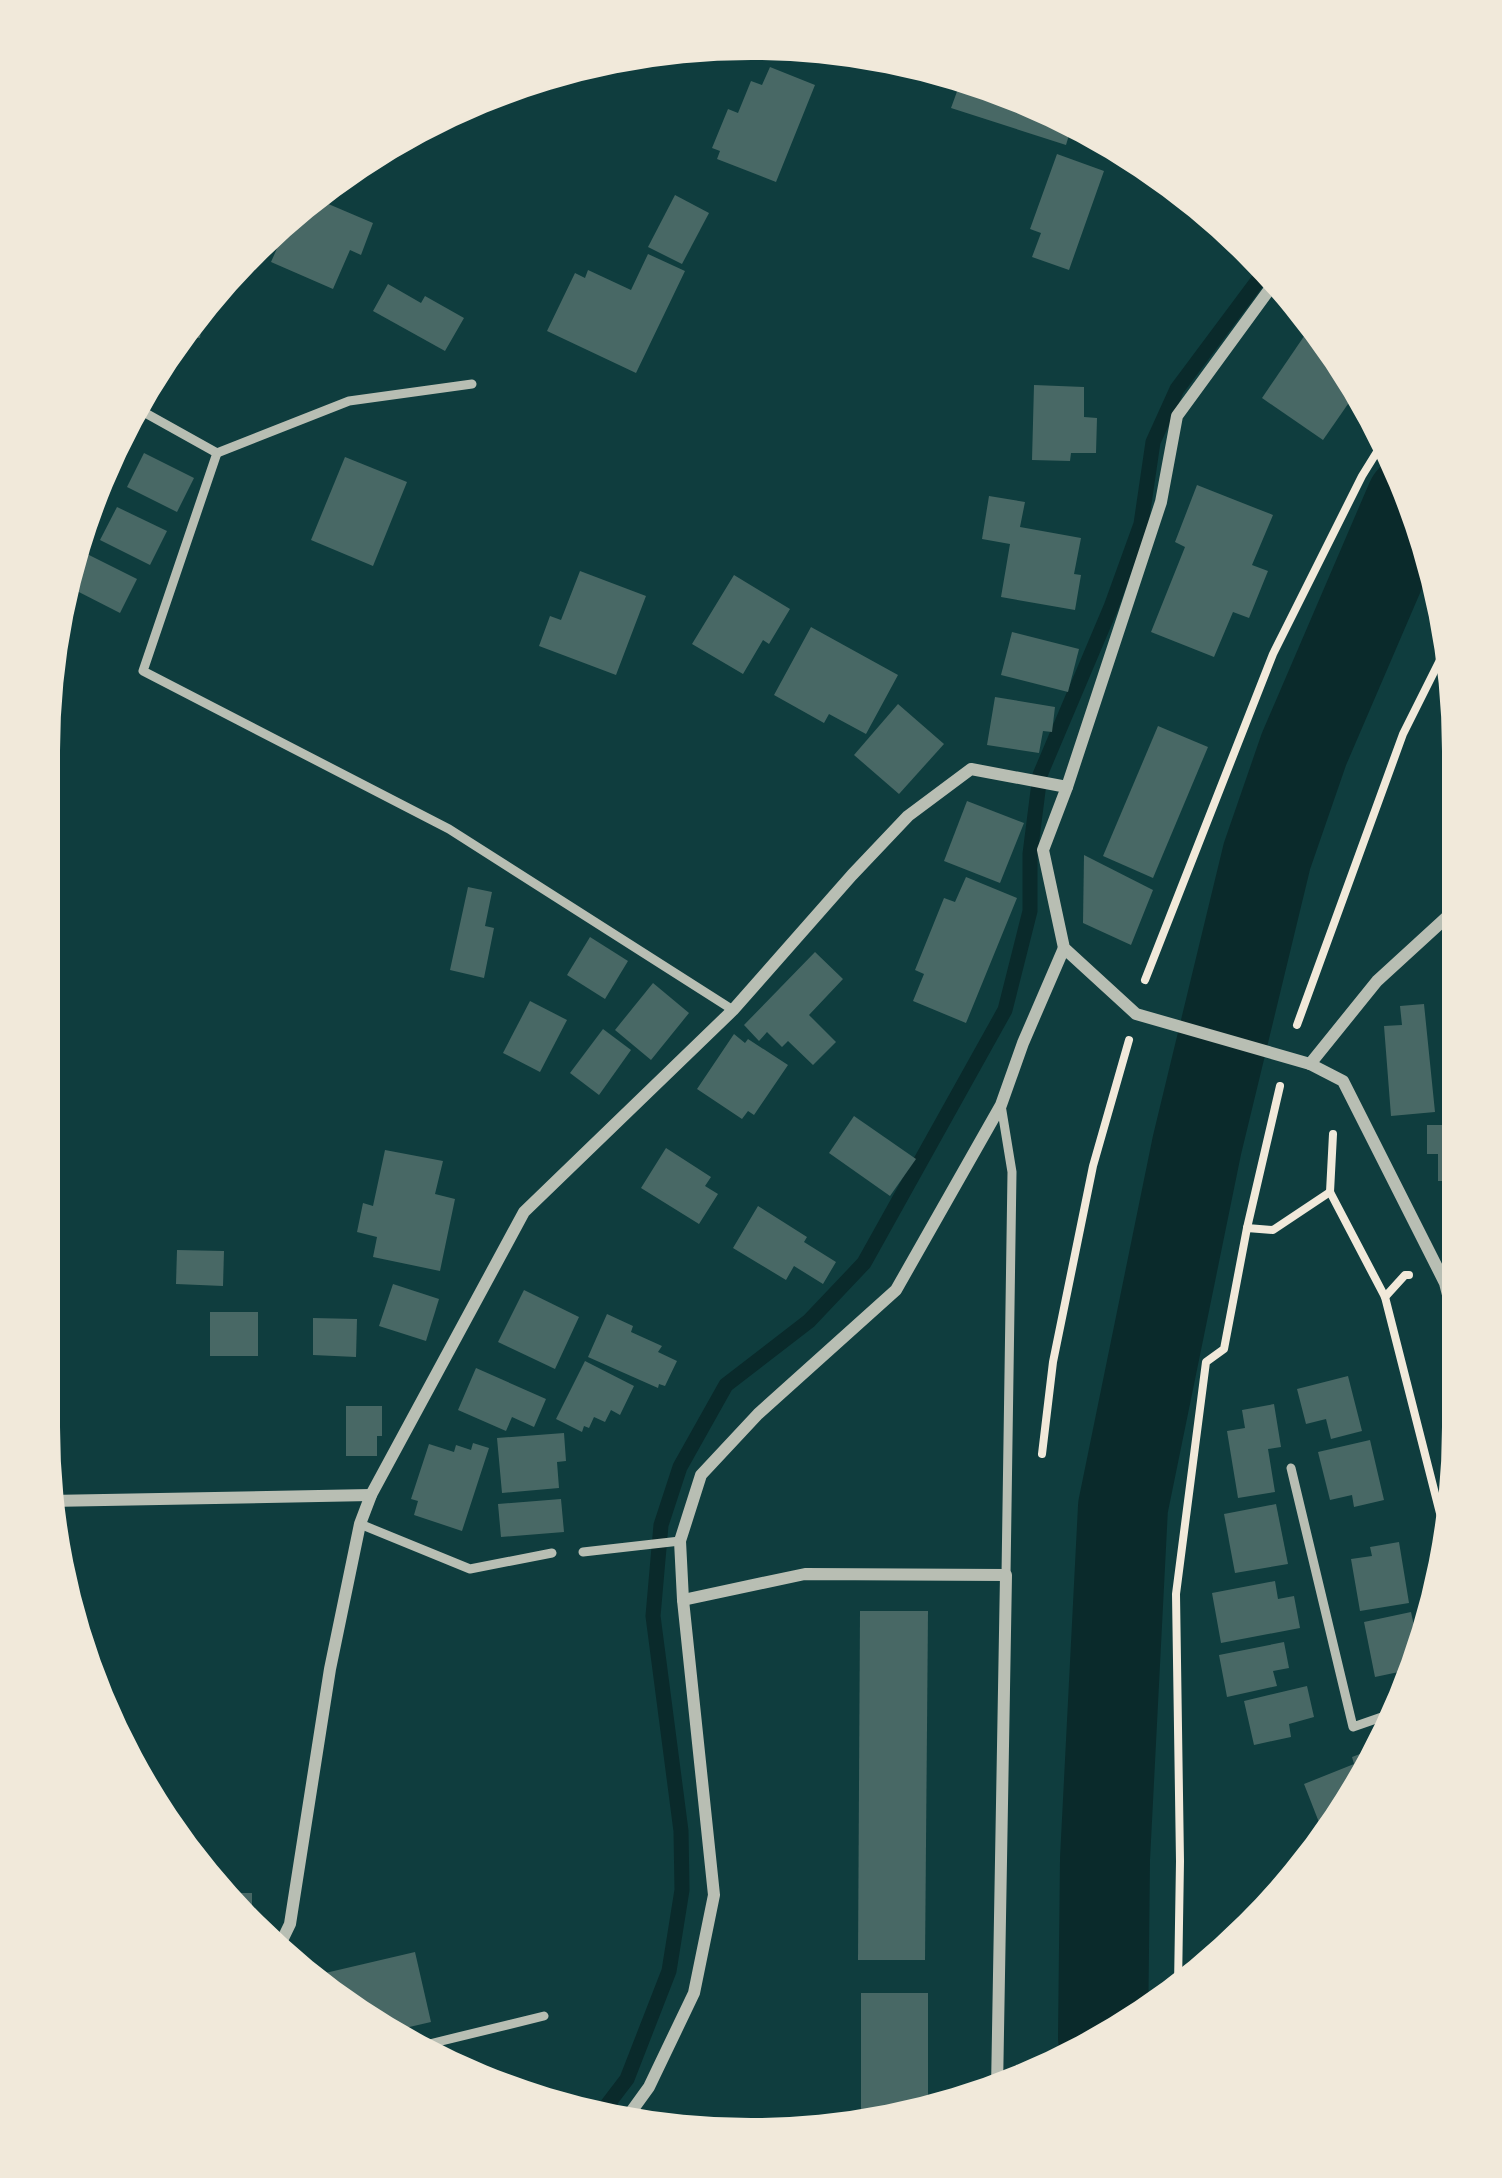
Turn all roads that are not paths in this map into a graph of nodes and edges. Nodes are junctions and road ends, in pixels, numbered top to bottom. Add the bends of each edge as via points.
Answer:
1 (1268, 292) edge
2 (472, 385) dead end
3 (148, 415) edge
4 (217, 454) junction
5 (1067, 788) junction
6 (1442, 921) edge
7 (1064, 948) junction
8 (733, 1010) junction
9 (1310, 1064) junction
10 (1001, 1106) junction
11 (1442, 1277) edge
12 (1291, 1468) dead end
13 (371, 1495) junction
14 (64, 1501) edge
15 (360, 1524) junction
16 (680, 1541) junction
17 (583, 1552) dead end
18 (552, 1553) dead end
19 (1006, 1575) junction
20 (683, 1600) junction
21 (1377, 1719) edge
22 (284, 1937) edge
23 (544, 2015) dead end
24 (436, 2042) edge
25 (997, 2072) edge
26 (634, 2108) edge

1 - 5 street via 1177,416 1161,502
2 - 4 lane via 349,401
3 - 4 lane
4 - 8 lane via 143,671 449,830
5 - 7 street via 1043,850
5 - 8 street via 971,770 908,816
6 - 9 street via 1377,981
7 - 9 street via 1136,1014
7 - 10 street
8 - 13 street via 524,1212
9 - 11 street via 1343,1081
10 - 16 street via 896,1290 701,1475
10 - 19 lane via 1012,1172
12 - 21 lane via 1353,1727
13 - 14 street
13 - 15 street
15 - 18 lane via 470,1569
15 - 22 street
16 - 17 lane
16 - 20 street
19 - 20 street via 805,1574
19 - 25 street
20 - 26 street via 714,1895 694,1994
23 - 24 lane

